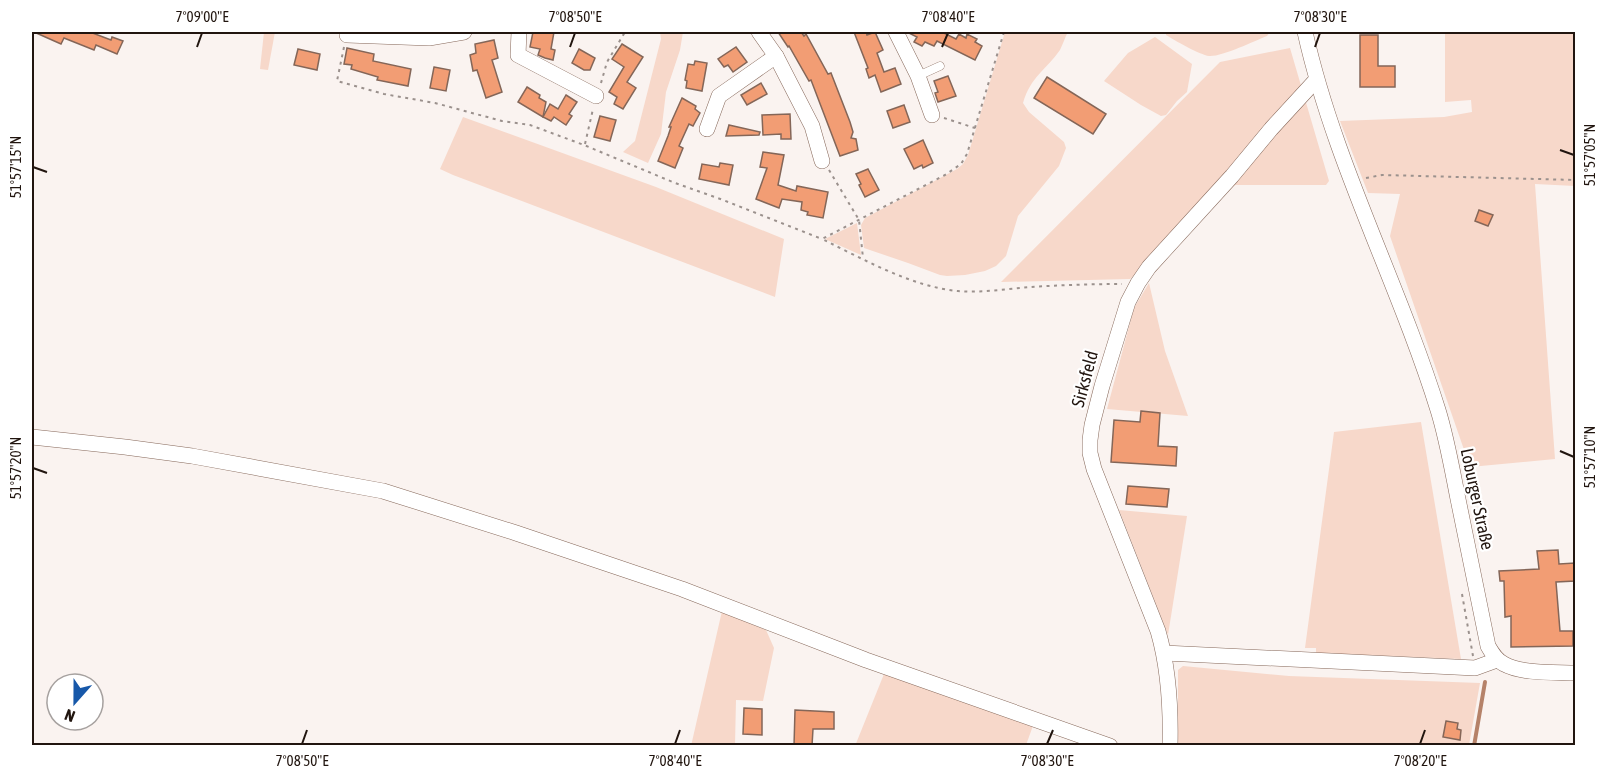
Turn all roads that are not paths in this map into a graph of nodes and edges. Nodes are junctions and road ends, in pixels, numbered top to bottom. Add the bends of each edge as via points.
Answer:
1 (464, 32) edge
2 (519, 32) edge
3 (759, 32) edge
4 (896, 32) edge
5 (1305, 32) edge
6 (347, 33) edge
7 (776, 56) junction
8 (940, 66) dead end
9 (918, 76) junction
10 (1316, 80) junction
11 (596, 96) road end
12 (932, 115) road end
13 (707, 129) dead end
14 (822, 161) road end
15 (32, 437) edge
16 (1164, 653) junction
17 (1497, 660) junction
18 (1575, 673) edge
19 (1170, 745) edge
20 (1110, 746) edge

1 - 6 street via 429,38
2 - 11 street via 518,55
3 - 7 street
4 - 9 street
5 - 10 street, Loburger Straße
7 - 13 street via 718,96
7 - 14 street via 812,126
8 - 9 lane
9 - 12 street
10 - 16 street, Sirksfeld via 1149,267 1128,302 1092,425 1090,453 1099,484
10 - 17 street, Loburger Straße via 1438,412 1488,646
15 - 20 street via 192,456 383,490 682,589 866,660
16 - 17 street via 1475,668
16 - 19 street, Sirksfeld
17 - 18 street via 1522,670

